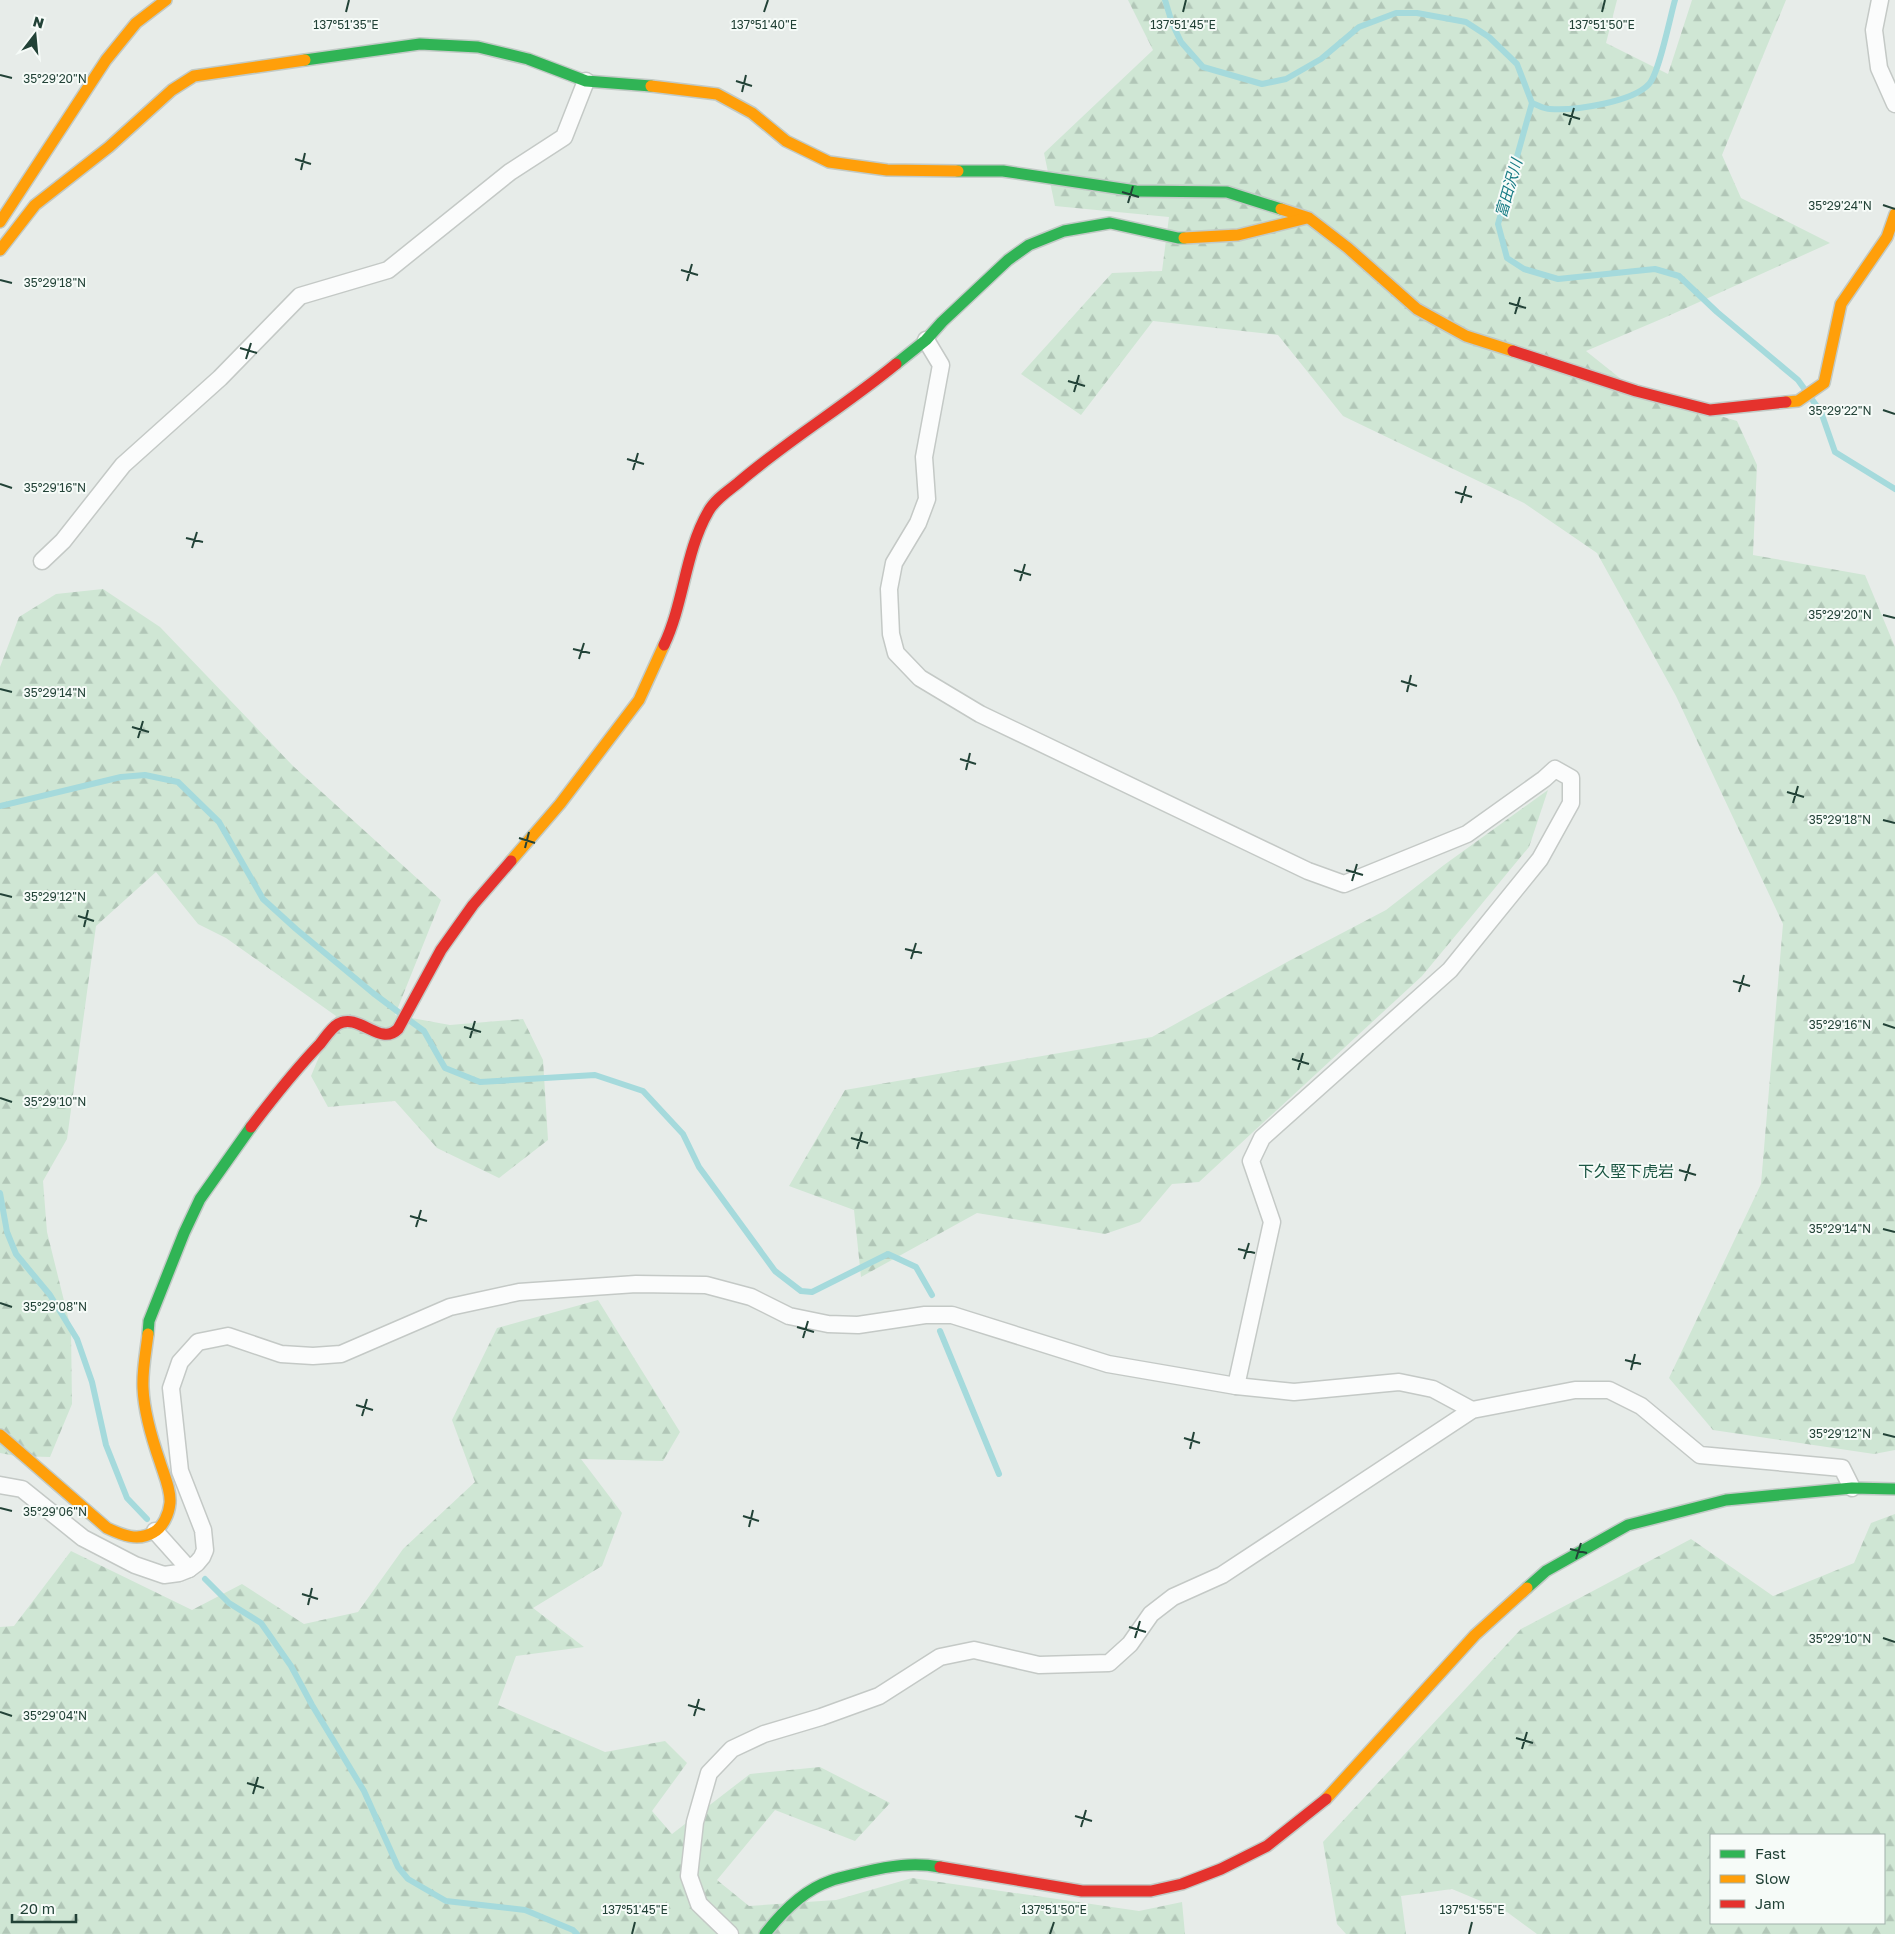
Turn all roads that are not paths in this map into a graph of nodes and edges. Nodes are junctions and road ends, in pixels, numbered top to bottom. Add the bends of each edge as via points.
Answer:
1 (166, 0) edge
2 (1880, 0) edge
3 (586, 81) junction
4 (1895, 104) edge
5 (1895, 214) edge
6 (1309, 218) junction
7 (0, 222) edge
8 (0, 250) edge
9 (926, 340) junction
10 (42, 561) dead end
11 (1236, 1386) junction
12 (1472, 1410) junction
13 (0, 1435) edge
14 (0, 1485) edge
15 (1852, 1488) junction
16 (1895, 1490) edge
17 (156, 1531) junction
18 (189, 1569) junction
19 (730, 1934) edge
20 (765, 1934) edge

1 - 7 street via 136,23 106,60
2 - 4 street via 1874,30 1879,68
3 - 6 street via 717,94 752,113 786,141 829,162 887,170 1003,172 1136,191 1227,192
3 - 8 street via 528,58 478,47 420,44 194,76 172,90 109,148 35,205
3 - 10 street via 564,137 510,172 388,270 300,296 220,378 123,465
5 - 6 street via 1887,238 1841,304 1824,383 1798,401 1710,410 1636,391 1466,336 1417,309
6 - 9 street via 1238,235 1178,238 1110,223 1064,231 1029,246 1008,260
9 - 11 street via 941,365 924,457 926,499 918,523 894,563 889,589 891,634 896,653 920,678 980,714 1308,871 1344,884 1468,834 1555,769 1571,778 1571,802 1540,859 1450,970 1262,1138 1251,1161 1272,1222
9 - 17 street via 873,383 756,467 709,509 699,528 672,628 639,700 560,804 473,905 441,950 398,1029 382,1035 354,1021 338,1024 289,1076 240,1140 196,1207 148,1321 142,1388 170,1504 164,1522
11 - 12 street via 1294,1392 1398,1382 1433,1389
11 - 18 street via 1108,1364 952,1315 926,1315 858,1325 828,1324 789,1316 751,1297 706,1284 636,1284 519,1292 450,1307 341,1354 281,1354 228,1336 198,1342 180,1362 171,1388 180,1470 205,1541 202,1557
12 - 15 street via 1575,1390 1609,1390 1641,1406 1700,1455 1842,1468
12 - 19 street via 1222,1575 1173,1597 1151,1614 1130,1644 1109,1663 1039,1665 974,1650 940,1657 879,1696 764,1734 732,1749 710,1773 695,1822 689,1876 699,1904
13 - 17 street via 107,1528 125,1537 139,1537
14 - 18 street via 22,1489 83,1538 135,1565 164,1575
15 - 16 street
15 - 20 street via 1726,1500 1628,1525 1546,1571 1475,1635 1325,1800 1267,1846 1221,1869 1182,1884 1151,1891 1082,1891 925,1864 892,1865 829,1881 801,1897 778,1916
17 - 18 street

